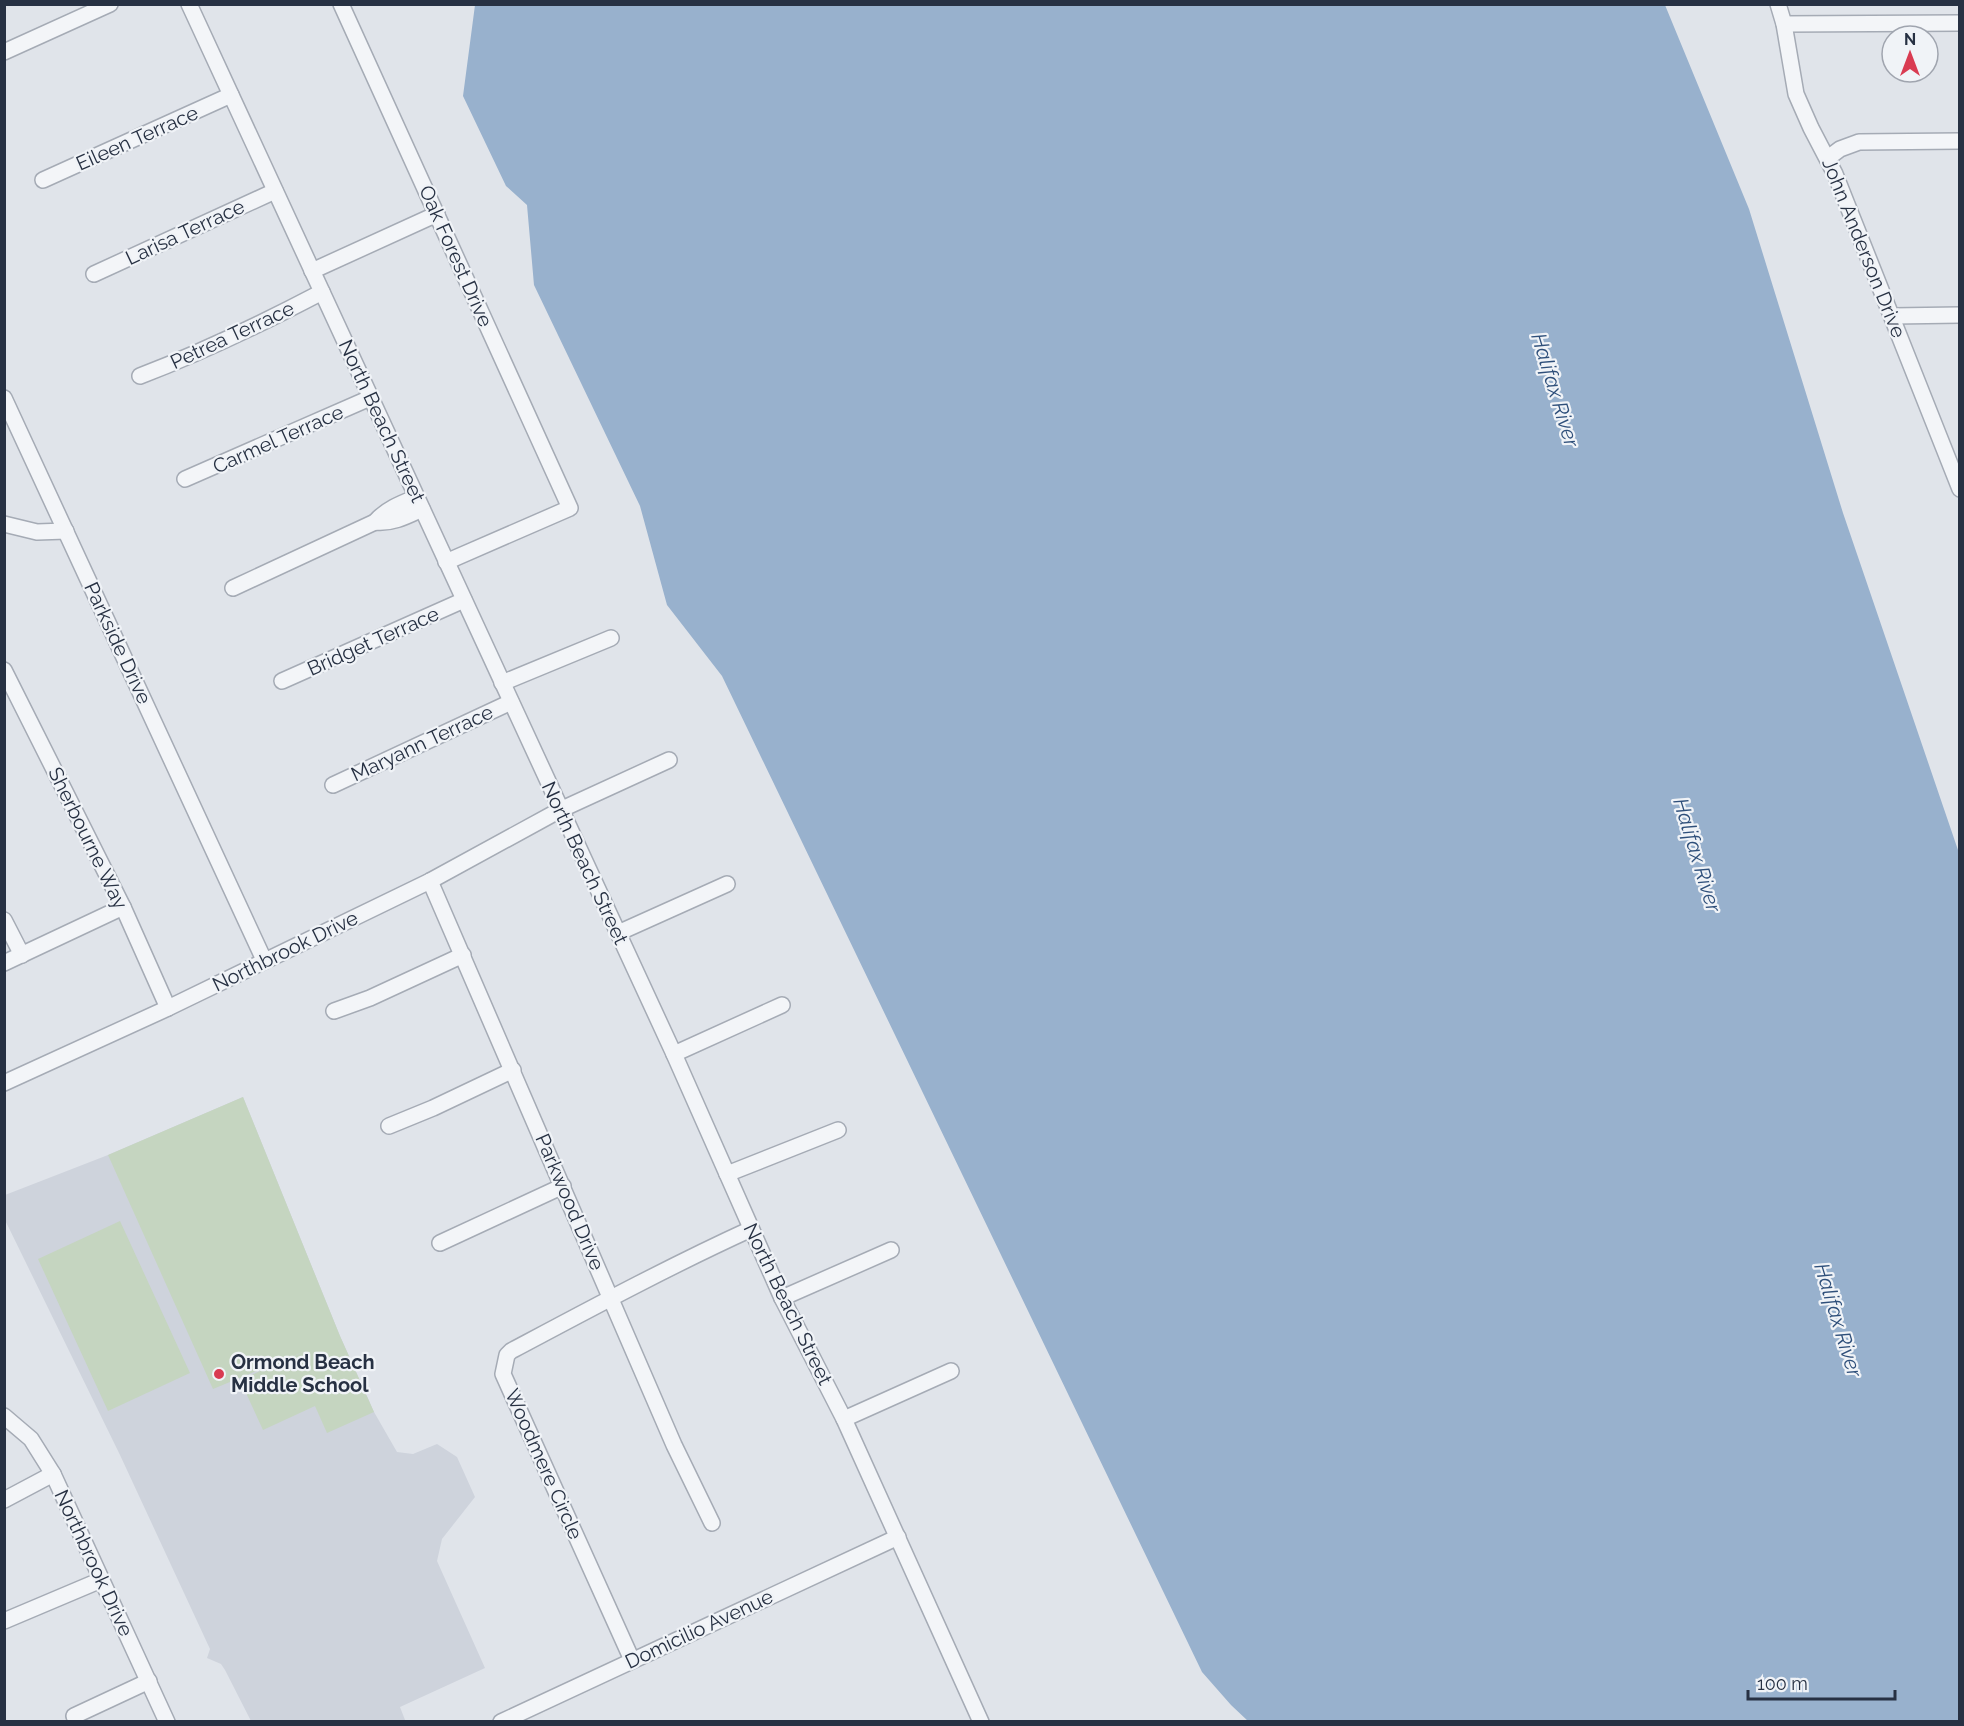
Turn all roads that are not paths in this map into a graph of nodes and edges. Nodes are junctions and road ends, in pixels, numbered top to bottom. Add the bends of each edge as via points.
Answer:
1 (110, 4) edge
2 (189, 4) edge
3 (341, 4) edge
4 (1778, 4) edge
5 (1959, 23) edge
6 (1784, 24) junction
7 (4, 52) edge
8 (231, 95) junction
9 (1959, 141) edge
10 (1828, 158) junction
11 (44, 180) dead end
12 (275, 191) junction
13 (436, 214) junction
14 (312, 271) junction
15 (94, 274) dead end
16 (322, 292) junction
17 (1959, 315) edge
18 (1893, 316) junction
19 (140, 376) dead end
20 (4, 398) edge
21 (370, 398) junction
22 (185, 479) dead end
23 (1959, 489) edge
24 (419, 503) junction
25 (4, 524) edge
26 (66, 531) junction
27 (446, 562) junction
28 (233, 588) dead end
29 (464, 600) junction
30 (611, 638) dead end
31 (4, 670) edge
32 (282, 681) dead end
33 (502, 683) junction
34 (511, 702) junction
35 (669, 760) dead end
36 (333, 784) dead end
37 (560, 810) junction
38 (430, 881) junction
39 (727, 884) dead end
40 (123, 908) junction
41 (4, 920) edge
42 (618, 933) junction
43 (22, 955) junction
44 (463, 955) junction
45 (264, 960) junction
46 (4, 963) edge
47 (782, 1005) dead end
48 (168, 1008) junction
49 (334, 1011) dead end
50 (674, 1054) junction
51 (513, 1070) junction
52 (4, 1083) edge
53 (388, 1126) dead end
54 (838, 1130) dead end
55 (727, 1174) junction
56 (563, 1186) junction
57 (751, 1229) junction
58 (440, 1243) dead end
59 (891, 1250) dead end
60 (611, 1298) junction
61 (782, 1298) junction
62 (951, 1371) dead end
63 (4, 1416) edge
64 (844, 1419) junction
65 (53, 1474) junction
66 (4, 1500) edge
67 (712, 1522) dead end
68 (898, 1537) junction
69 (101, 1580) junction
70 (4, 1621) edge
71 (632, 1660) junction
72 (149, 1681) junction
73 (71, 1720) edge
74 (167, 1722) edge
75 (501, 1722) edge
76 (981, 1722) edge

1 - 7 street
2 - 8 street, North Beach Street
3 - 13 street, Oak Forest Drive
4 - 6 street, John Anderson Drive
5 - 6 street
6 - 10 street, John Anderson Drive via 1796,94
8 - 11 street, Eileen Terrace
8 - 12 street, North Beach Street
9 - 10 street via 1859,142
10 - 18 street, John Anderson Drive
12 - 14 street, North Beach Street
12 - 15 street, Larisa Terrace
13 - 14 street
13 - 27 street, Oak Forest Drive via 570,508
14 - 16 street, North Beach Street
16 - 19 street, Petrea Terrace via 187,358
16 - 21 street, North Beach Street
17 - 18 street
18 - 23 street, John Anderson Drive
20 - 26 street, Parkside Drive
21 - 22 street, Carmel Terrace
21 - 24 street, North Beach Street
24 - 27 street, North Beach Street
24 - 28 street via 393,507 375,522
25 - 26 street via 37,532
26 - 45 street, Parkside Drive
27 - 29 street, North Beach Street
29 - 32 street, Bridget Terrace
29 - 33 street, North Beach Street
30 - 33 street
31 - 40 street, Sherbourne Way
33 - 34 street, North Beach Street
34 - 36 street, Maryann Terrace
34 - 37 street, North Beach Street
35 - 37 street, Northbrook Drive
37 - 38 street, Northbrook Drive
37 - 42 street, North Beach Street
38 - 44 street, Parkwood Drive
38 - 45 street, Northbrook Drive
39 - 42 street
40 - 43 street
40 - 48 street, Sherbourne Way
41 - 43 street
42 - 50 street, North Beach Street
43 - 46 street
44 - 49 street
44 - 51 street, Parkwood Drive
45 - 48 street, Northbrook Drive
47 - 50 street
48 - 52 street, Northbrook Drive
50 - 55 street, North Beach Street
51 - 53 street
51 - 56 street, Parkwood Drive
54 - 55 street
55 - 57 street, North Beach Street
56 - 58 street
56 - 60 street, Parkwood Drive
57 - 60 street, Woodmere Circle
57 - 61 street, North Beach Street
59 - 61 street
60 - 67 street, Parkwood Drive
60 - 71 street, Woodmere Circle via 511,1351 503,1374
61 - 64 street, North Beach Street
62 - 64 street
63 - 65 street, Northbrook Drive via 31,1439
64 - 68 street, North Beach Street
65 - 66 street
65 - 69 street, Northbrook Drive
68 - 71 street, Domicilio Avenue
68 - 76 street, North Beach Street
69 - 70 street
69 - 72 street, Northbrook Drive
71 - 75 street, Domicilio Avenue
72 - 73 street
72 - 74 street, Northbrook Drive

